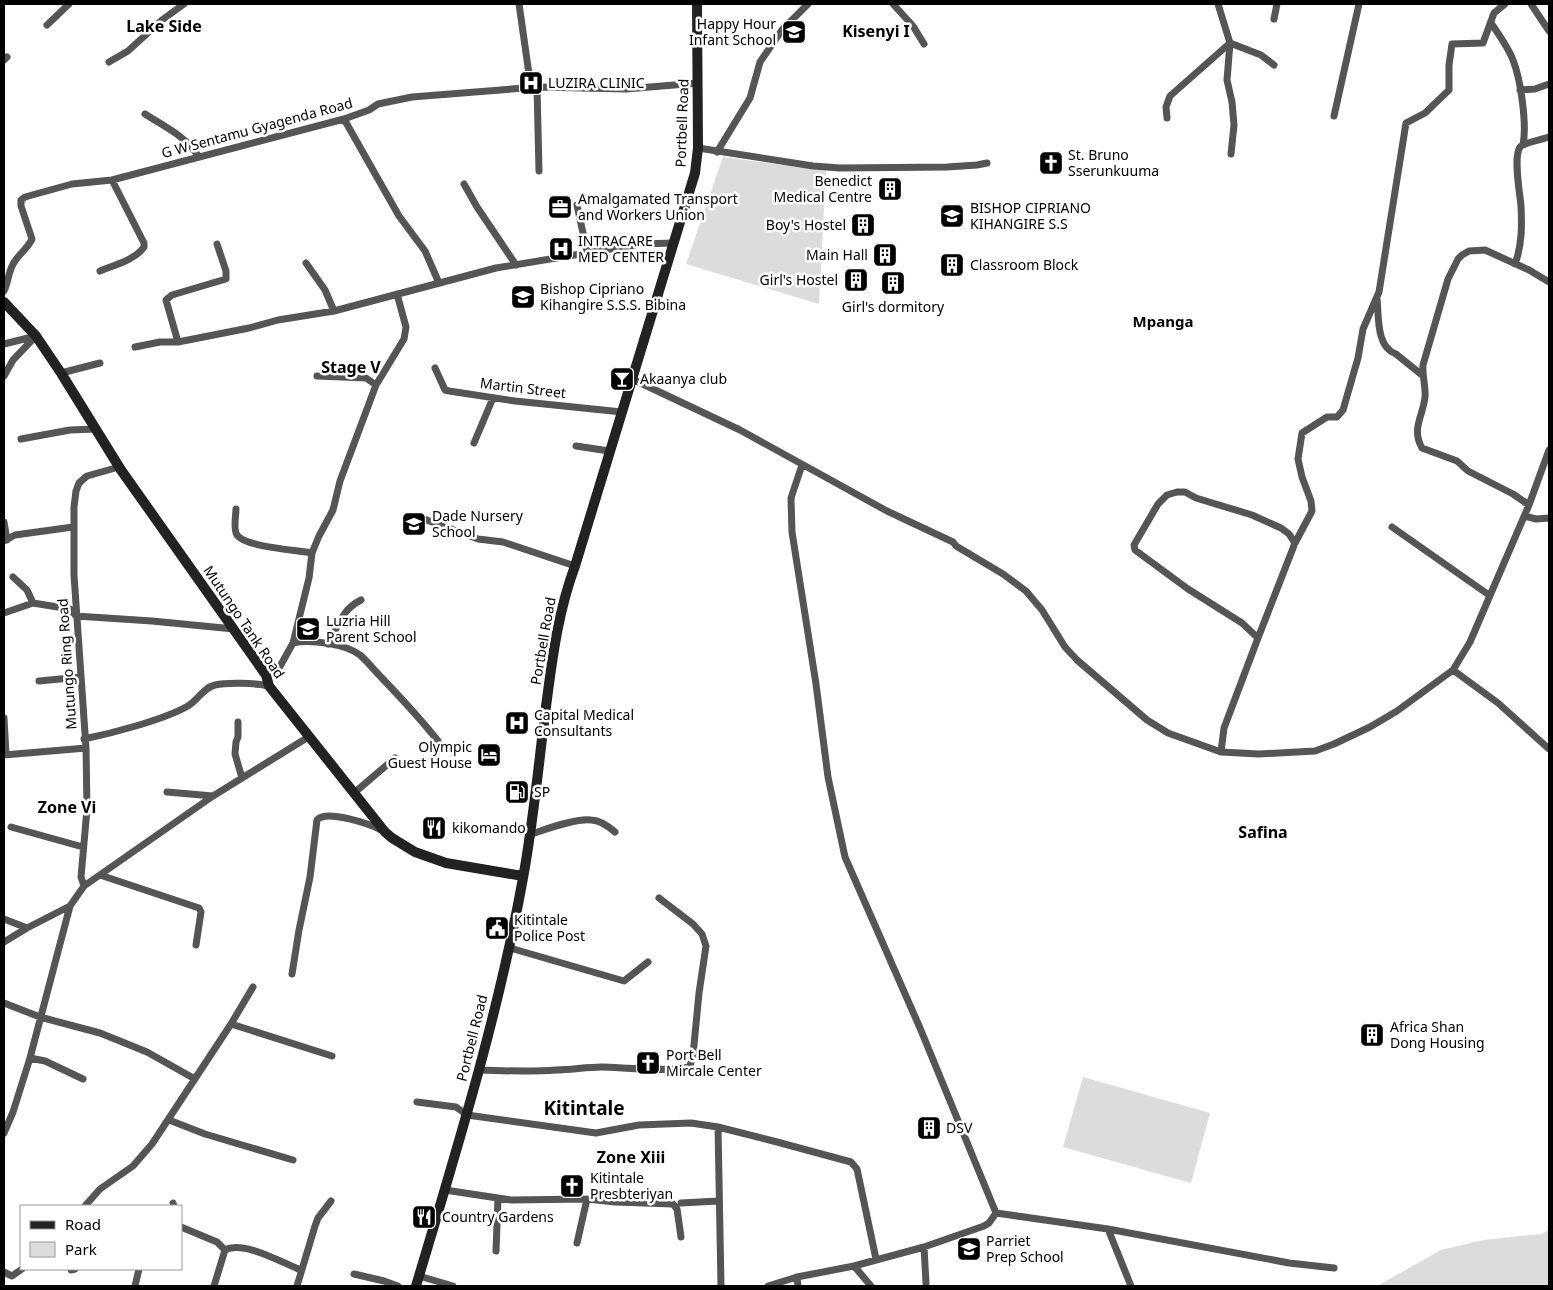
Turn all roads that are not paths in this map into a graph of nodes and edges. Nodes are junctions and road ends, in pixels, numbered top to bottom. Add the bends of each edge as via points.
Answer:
1 (69, 4) edge
2 (184, 4) edge
3 (519, 4) edge
4 (697, 4) edge
5 (808, 4) edge
6 (894, 4) edge
7 (1218, 4) edge
8 (1276, 4) edge
9 (1359, 4) edge
10 (1505, 4) edge
11 (1531, 4) edge
12 (1274, 19) dead end
13 (1491, 23) junction
14 (47, 26) dead end
15 (1549, 31) edge
16 (1230, 43) junction
17 (924, 44) dead end
18 (109, 62) dead end
19 (1274, 65) dead end
20 (698, 83) junction
21 (1549, 84) edge
22 (534, 88) junction
23 (1520, 90) junction
24 (145, 114) dead end
25 (1334, 116) dead end
26 (1167, 118) dead end
27 (344, 119) junction
28 (1524, 128) junction
29 (1549, 137) edge
30 (1533, 143) junction
31 (1523, 145) junction
32 (698, 148) junction
33 (717, 152) junction
34 (1231, 154) dead end
35 (199, 157) junction
36 (987, 163) dead end
37 (539, 171) dead end
38 (112, 180) junction
39 (464, 184) dead end
40 (577, 205) dead end
41 (674, 243) junction
42 (218, 244) dead end
43 (587, 252) junction
44 (306, 263) dead end
45 (1515, 264) junction
46 (516, 265) junction
47 (100, 271) dead end
48 (1549, 282) edge
49 (439, 283) junction
50 (4, 291) edge
51 (397, 294) junction
52 (1376, 299) junction
53 (4, 302) edge
54 (334, 311) junction
55 (36, 336) junction
56 (178, 342) junction
57 (4, 344) edge
58 (135, 347) dead end
59 (100, 363) dead end
60 (435, 368) dead end
61 (61, 374) junction
62 (1422, 374) junction
63 (4, 376) edge
64 (316, 376) dead end
65 (632, 379) junction
66 (376, 385) junction
67 (493, 398) junction
68 (622, 412) junction
69 (96, 430) junction
70 (21, 439) dead end
71 (474, 443) dead end
72 (576, 446) dead end
73 (1549, 450) edge
74 (609, 451) junction
75 (802, 465) junction
76 (119, 467) junction
77 (1529, 505) junction
78 (236, 509) dead end
79 (416, 516) dead end
80 (1524, 516) junction
81 (1549, 518) edge
82 (4, 522) edge
83 (1392, 527) dead end
84 (74, 528) junction
85 (5, 540) edge
86 (1295, 543) junction
87 (312, 553) junction
88 (575, 566) junction
89 (13, 577) dead end
90 (1490, 595) junction
91 (361, 600) dead end
92 (33, 603) junction
93 (4, 614) edge
94 (76, 616) junction
95 (234, 629) junction
96 (1258, 638) junction
97 (293, 643) junction
98 (328, 644) junction
99 (1453, 670) junction
100 (266, 675) junction
101 (81, 676) junction
102 (39, 681) dead end
103 (269, 686) junction
104 (4, 718) edge
105 (238, 722) dead end
106 (310, 736) junction
107 (84, 738) junction
108 (438, 741) dead end
109 (86, 748) junction
110 (1549, 749) edge
111 (1221, 752) junction
112 (5, 755) edge
113 (394, 758) dead end
114 (242, 778) junction
115 (167, 792) dead end
116 (354, 793) junction
117 (213, 796) junction
118 (12, 827) dead end
119 (385, 832) junction
120 (615, 832) dead end
121 (529, 835) junction
122 (83, 847) junction
123 (100, 875) junction
124 (523, 876) junction
125 (84, 886) junction
126 (658, 898) dead end
127 (70, 906) junction
128 (4, 919) edge
129 (27, 928) junction
130 (4, 942) edge
131 (196, 945) dead end
132 (510, 948) junction
133 (648, 962) dead end
134 (292, 974) dead end
135 (253, 987) dead end
136 (4, 1003) edge
137 (40, 1017) junction
138 (231, 1024) junction
139 (332, 1056) dead end
140 (30, 1058) junction
141 (478, 1070) junction
142 (195, 1079) junction
143 (83, 1080) dead end
144 (417, 1102) dead end
145 (468, 1115) junction
146 (169, 1120) junction
147 (6, 1121) edge
148 (718, 1127) junction
149 (4, 1133) edge
150 (293, 1160) dead end
151 (445, 1190) junction
152 (498, 1198) junction
153 (587, 1199) junction
154 (331, 1201) dead end
155 (718, 1201) junction
156 (681, 1203) dead end
157 (87, 1205) edge
158 (996, 1213) junction
159 (182, 1227) edge
160 (1108, 1229) junction
161 (681, 1237) dead end
162 (577, 1243) dead end
163 (924, 1247) junction
164 (225, 1250) junction
165 (496, 1251) dead end
166 (876, 1259) junction
167 (854, 1266) junction
168 (1334, 1268) dead end
169 (21, 1270) edge
170 (139, 1270) edge
171 (301, 1270) junction
172 (4, 1272) edge
173 (354, 1274) dead end
174 (798, 1278) junction
175 (417, 1281) edge
176 (926, 1283) dead end
177 (135, 1286) edge
178 (214, 1286) edge
179 (296, 1286) edge
180 (398, 1286) edge
181 (454, 1286) edge
182 (721, 1286) edge
183 (768, 1286) edge
184 (798, 1286) edge
185 (871, 1286) edge
186 (1131, 1286) edge

1 - 14 street
2 - 18 street
3 - 22 street
4 - 20 main road, Portbell Road
5 - 33 street via 782,30 760,62 750,98
6 - 17 street
7 - 16 street
8 - 12 street
9 - 25 street
10 - 13 street via 1494,13
11 - 15 street
13 - 23 street via 1514,61
13 - 52 street via 1484,43 1452,44 1449,90 1425,112 1406,123
16 - 19 street via 1261,55
16 - 26 street via 1170,96
16 - 34 street via 1226,80 1233,110
20 - 22 street, G W Sentamu Gyagenda Road via 626,89
20 - 32 main road, Portbell Road
21 - 23 street
22 - 27 street, G W Sentamu Gyagenda Road via 412,96 378,104
22 - 37 street
23 - 28 street
24 - 35 street via 184,140
27 - 35 street, G W Sentamu Gyagenda Road
27 - 49 street via 399,216 425,251
28 - 30 street
28 - 31 street
29 - 30 street
30 - 31 street
31 - 45 street via 1518,155 1517,177 1521,243
32 - 33 street
32 - 41 main road, Portbell Road via 692,182
33 - 36 street via 840,168 977,166
35 - 38 street, G W Sentamu Gyagenda Road
38 - 47 street via 144,247 136,255
38 - 50 street, G W Sentamu Gyagenda Road via 72,184 22,200 32,239 15,260
39 - 46 street
40 - 43 street
41 - 43 street
41 - 65 main road, Portbell Road
42 - 56 street via 226,278 172,295 166,300
43 - 46 street
44 - 54 street via 325,290
45 - 48 street
45 - 62 street via 1485,250 1469,251 1458,259 1444,291
46 - 49 street
49 - 51 street
51 - 54 street
51 - 66 street via 406,327 404,339
52 - 62 street via 1381,338 1392,353
52 - 86 street via 1363,329 1343,410 1337,417 1327,417 1302,434 1298,459 1313,507
53 - 55 main road, Mutungo Tank Road
54 - 56 street
55 - 57 street
55 - 61 main road, Mutungo Tank Road
55 - 63 street via 13,360
56 - 58 street
59 - 61 street
60 - 67 street, Martin Street via 447,391
61 - 69 main road, Mutungo Tank Road
62 - 77 street via 1425,398 1417,436 1422,448 1456,462
64 - 66 street via 366,378
65 - 68 main road, Portbell Road
65 - 75 street via 740,430
66 - 87 street via 340,481 333,510
67 - 68 street, Martin Street
67 - 71 street
68 - 74 main road, Portbell Road
69 - 70 street via 70,430
69 - 76 main road, Mutungo Tank Road
72 - 74 street
73 - 77 street
74 - 88 main road, Portbell Road
75 - 111 street via 953,542 1008,578 1034,600 1077,660 1147,720 1168,733
75 - 158 street via 791,498 792,532 828,777 845,857
76 - 84 street, Mutungo Ring Road via 87,476 79,483
76 - 95 main road, Mutungo Tank Road
77 - 80 street
78 - 87 street via 235,532 239,538 251,544
79 - 88 street via 478,540 503,542
80 - 81 street
80 - 90 street
82 - 85 street
83 - 90 street
84 - 85 street via 16,535
84 - 94 street, Mutungo Ring Road
86 - 96 street
86 - 96 street via 1280,528 1252,515 1177,492 1167,495 1158,504 1134,545 1134,550 1242,623
87 - 97 street
88 - 121 main road, Portbell Road via 557,628
89 - 92 street via 27,590
90 - 99 street via 1470,642
91 - 98 street via 346,610
92 - 93 street
92 - 94 street via 70,609
94 - 95 street
94 - 101 street, Mutungo Ring Road
95 - 100 main road, Mutungo Tank Road
96 - 111 street via 1224,728
97 - 98 street
97 - 100 street via 278,670
98 - 108 street via 359,655 414,711
99 - 110 street via 1498,703
99 - 111 street via 1390,715 1334,744 1314,751
100 - 103 main road, Mutungo Tank Road
101 - 102 street
101 - 107 street, Mutungo Ring Road
103 - 106 main road, Mutungo Tank Road
103 - 107 street via 215,685 188,706 168,715
104 - 112 street
105 - 114 street via 235,754
106 - 114 street
106 - 116 main road, Mutungo Tank Road
107 - 109 street, Mutungo Ring Road
109 - 112 street
109 - 122 street, Mutungo Ring Road via 87,809
113 - 116 street
114 - 117 street
115 - 117 street
116 - 119 main road, Mutungo Tank Road
117 - 123 street
118 - 122 street
119 - 124 main road, Mutungo Tank Road via 414,852 436,860
119 - 134 street via 372,825 340,817 324,815 317,820
120 - 121 street via 606,824 585,820
121 - 124 main road, Portbell Road
122 - 125 street, Mutungo Ring Road via 81,877
123 - 125 street
123 - 131 street via 199,908
124 - 132 main road, Portbell Road
125 - 127 street
126 - 141 street via 693,924 702,934 706,946 690,1066
127 - 129 street
127 - 137 street
128 - 129 street
129 - 130 street
132 - 133 street via 624,981
132 - 141 main road, Portbell Road
135 - 138 street
136 - 137 street
137 - 140 street
137 - 142 street via 100,1033 146,1052
138 - 139 street
138 - 142 street
140 - 143 street via 44,1061
140 - 147 street
141 - 145 main road, Portbell Road
142 - 146 street
144 - 145 street via 456,1108
145 - 148 street via 596,1133 658,1124 690,1123
145 - 151 main road, Portbell Road
146 - 150 street
146 - 157 street via 133,1166 100,1189
147 - 149 street
148 - 155 street
148 - 166 street via 851,1162 857,1169
151 - 152 street
151 - 175 main road, Portbell Road
152 - 153 street via 538,1201
152 - 165 street
153 - 161 street via 673,1204 677,1209
153 - 162 street
154 - 171 street via 318,1218
155 - 156 street
155 - 182 street
158 - 160 street
158 - 163 street via 984,1226
159 - 164 street via 217,1242
160 - 168 street via 1288,1263
160 - 186 street
163 - 166 street
163 - 176 street
164 - 171 street via 248,1249
164 - 178 street
166 - 167 street
167 - 174 street
167 - 185 street
169 - 172 street via 12,1276
170 - 177 street
171 - 179 street
173 - 180 street
174 - 183 street
174 - 184 street
175 - 181 street

